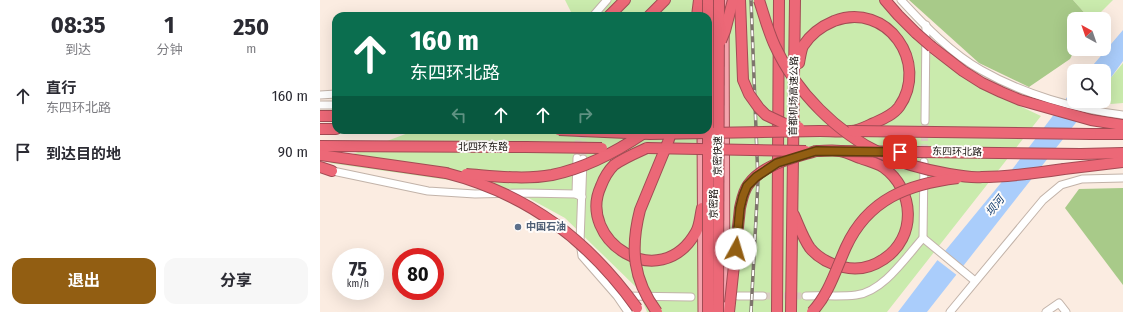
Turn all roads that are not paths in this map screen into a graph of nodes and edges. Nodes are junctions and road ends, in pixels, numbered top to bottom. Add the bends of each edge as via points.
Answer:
1 (608, 0) edge
2 (624, 0) edge
3 (665, 0) edge
4 (699, 0) edge
5 (703, 0) edge
6 (708, 0) edge
7 (719, 0) edge
8 (724, 0) edge
9 (733, 0) edge
10 (740, 0) edge
11 (759, 0) edge
12 (779, 0) edge
13 (795, 0) edge
14 (885, 0) edge
15 (901, 0) edge
16 (597, 12) edge
17 (614, 12) edge
18 (653, 12) edge
19 (698, 12) edge
20 (703, 12) edge
21 (708, 12) edge
22 (926, 25) junction
23 (712, 59) edge
24 (794, 81) junction
25 (332, 94) edge
26 (320, 95) edge
27 (1047, 102) junction
28 (320, 105) edge
29 (332, 105) edge
30 (1123, 115) edge
31 (925, 121) tunnel mouth
32 (1123, 125) edge
33 (320, 129) edge
34 (332, 129) edge
35 (820, 130) junction
36 (712, 131) edge
37 (852, 131) junction
38 (642, 134) edge
39 (671, 134) edge
40 (702, 134) edge
41 (708, 134) edge
42 (1123, 134) edge
43 (320, 146) edge
44 (647, 148) junction
45 (816, 151) junction
46 (840, 151) junction
47 (1123, 153) edge
48 (320, 155) edge
49 (580, 159) tunnel mouth
50 (924, 162) tunnel mouth
51 (1123, 162) edge
52 (320, 168) edge
53 (332, 171) joint
54 (446, 173) junction
55 (971, 177) junction
56 (1123, 178) edge
57 (579, 196) junction
58 (702, 208) junction
59 (793, 211) junction
60 (923, 238) junction
61 (975, 281) junction
62 (617, 296) junction
63 (763, 296) tunnel mouth
64 (806, 296) tunnel mouth
65 (691, 297) dead end
66 (733, 304) edge
67 (639, 310) edge
68 (628, 312) edge
69 (657, 312) edge
70 (703, 312) edge
71 (708, 312) edge
72 (718, 312) edge
73 (725, 312) edge
74 (777, 312) edge
75 (791, 312) edge
76 (812, 312) edge
77 (950, 312) edge
78 (1046, 312) edge
79 (1066, 312) edge

1 - 16 street
2 - 17 highway
3 - 18 highway
4 - 19 highway
5 - 20 main road
6 - 21 highway, 京密快速, bridge
7 - 72 highway, 京密快速, bridge
8 - 73 main road, 京密路
9 - 23 highway, bridge via 725,31
10 - 35 highway, bridge via 744,80 749,94 766,115 783,123
11 - 55 highway, bridge via 775,47 786,66 810,99 841,129 882,154 905,163 937,172
12 - 74 highway, 首都机场高速公路
13 - 24 highway, 首都机场高速公路
14 - 27 highway, bridge via 932,47 982,83 1020,100
15 - 22 street
22 - 27 street via 955,52 980,70
22 - 31 street
24 - 37 highway via 803,46 827,24 841,19 860,18 873,20 886,27 905,53 908,63 908,86 898,108 888,117
24 - 59 highway, 首都机场高速公路
25 - 26 street
27 - 30 street
27 - 32 highway via 1091,120
28 - 29 street
33 - 34 highway
35 - 36 highway, bridge
35 - 37 highway, bridge
37 - 42 highway, 东四环北路, bridge
38 - 54 highway, bridge via 615,152 552,175 510,177
39 - 69 highway, bridge via 640,210 634,248 639,279
40 - 58 main road, 京密路
41 - 71 highway, 京密快速, bridge
43 - 44 highway, 北四环东路, bridge
44 - 45 highway, 东四环北路, bridge
44 - 58 highway via 613,166 599,189 596,200 599,220 610,241 632,258 660,260 678,254 697,230
45 - 46 highway, 东四环北路
45 - 66 highway, bridge via 777,163 747,186 740,208
46 - 47 highway, 东四环北路, bridge
46 - 59 highway, bridge via 882,166 900,185 909,208 909,221 898,246 889,256 866,268 833,265 822,259 810,247
48 - 54 highway
49 - 57 street
50 - 60 street
51 - 55 highway, bridge via 1018,175
52 - 53 highway
53 - 57 street via 428,190 474,194
54 - 67 highway, bridge via 493,188 554,222 588,250
55 - 76 highway, bridge via 948,179 907,189 875,207 855,229 829,287
56 - 61 street via 1082,179 1061,185 1043,200
57 - 62 street via 582,256
58 - 70 main road, 京密路
59 - 75 highway, 首都机场高速公路
60 - 61 street
60 - 64 street via 874,289 857,295
61 - 77 street
62 - 65 street
62 - 68 street
63 - 66 street
78 - 79 street via 1059,303

